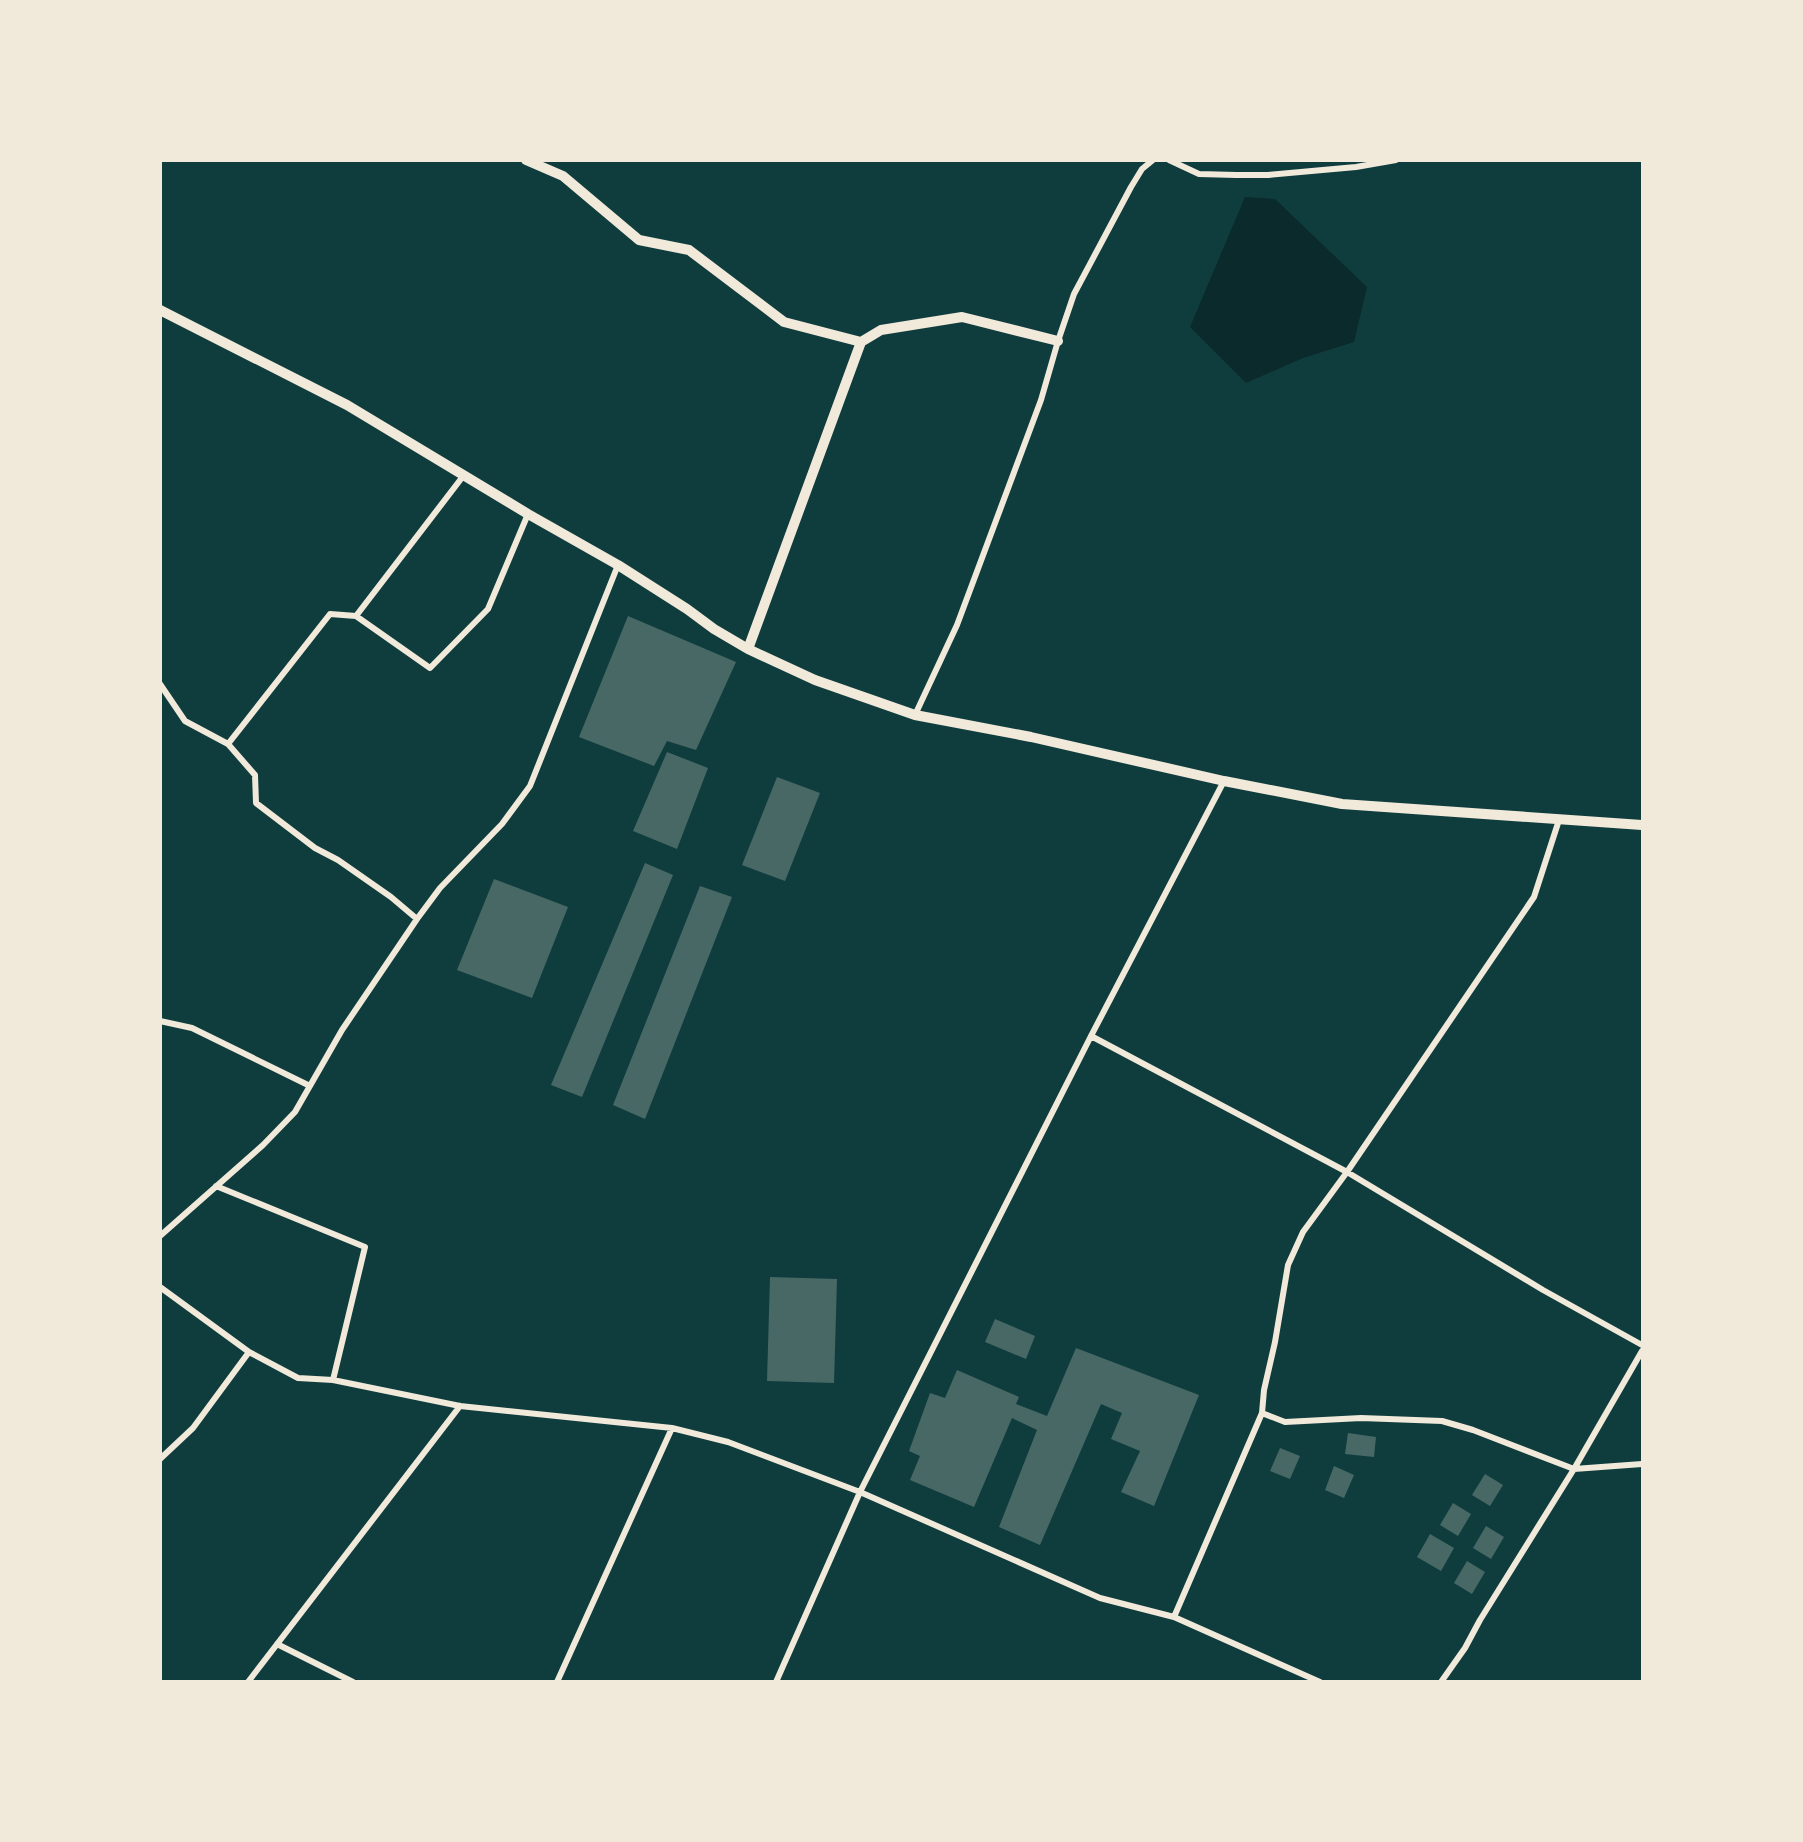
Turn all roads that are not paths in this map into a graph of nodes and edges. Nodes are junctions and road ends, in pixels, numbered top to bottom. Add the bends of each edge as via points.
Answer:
1 (526, 160) edge
2 (1153, 160) edge
3 (1396, 160) edge
4 (1170, 161) edge
5 (160, 310) edge
6 (1058, 341) junction
7 (861, 342) junction
8 (464, 475) junction
9 (528, 514) junction
10 (618, 565) junction
11 (356, 616) junction
12 (748, 649) junction
13 (160, 684) edge
14 (915, 715) junction
15 (228, 744) junction
16 (1224, 781) junction
17 (1559, 820) junction
18 (1642, 825) edge
19 (417, 919) junction
20 (160, 1021) edge
21 (1091, 1036) junction
22 (310, 1086) junction
23 (1347, 1172) junction
24 (216, 1186) junction
25 (160, 1236) edge
26 (160, 1287) edge
27 (1642, 1345) edge
28 (249, 1352) junction
29 (1642, 1352) edge
30 (333, 1380) junction
31 (460, 1406) junction
32 (1262, 1413) junction
33 (672, 1428) junction
34 (160, 1459) edge
35 (1642, 1464) edge
36 (1574, 1469) junction
37 (860, 1492) junction
38 (1174, 1617) junction
39 (277, 1644) junction
40 (248, 1682) edge
41 (353, 1682) edge
42 (556, 1682) edge
43 (776, 1682) edge
44 (1320, 1682) edge
45 (1441, 1682) edge

1 - 7 street via 563,176 639,240 689,250 784,322
2 - 6 street via 1131,187 1074,294
3 - 4 street via 1268,175 1199,174
5 - 8 street via 347,405
6 - 7 street via 962,317 881,330
6 - 14 street via 1041,400 957,625
7 - 12 street
8 - 9 street
8 - 11 street
9 - 10 street
9 - 11 street via 488,609 429,668
10 - 12 street
10 - 19 street via 530,786 502,824 440,888
11 - 15 street via 330,614
12 - 14 street via 815,680
13 - 15 street via 185,721
14 - 16 street
15 - 19 street via 255,776 256,803
16 - 17 street via 1342,804
16 - 21 street
17 - 18 street
17 - 23 street via 1534,897
19 - 22 street via 342,1030
20 - 22 street via 192,1028
21 - 23 street
21 - 37 street
22 - 24 street via 295,1112
23 - 27 street
23 - 32 street via 1303,1232 1288,1265
24 - 25 street
24 - 30 street via 365,1247
26 - 28 street
28 - 30 street via 298,1378
28 - 34 street via 193,1428
29 - 36 street
30 - 31 street
31 - 33 street
31 - 39 street
32 - 36 street via 1286,1422 1360,1418 1442,1421
32 - 38 street
33 - 37 street via 728,1442
33 - 42 street
35 - 36 street
36 - 45 street
37 - 38 street via 1100,1598
37 - 43 street
38 - 44 street
39 - 40 street
39 - 41 street

